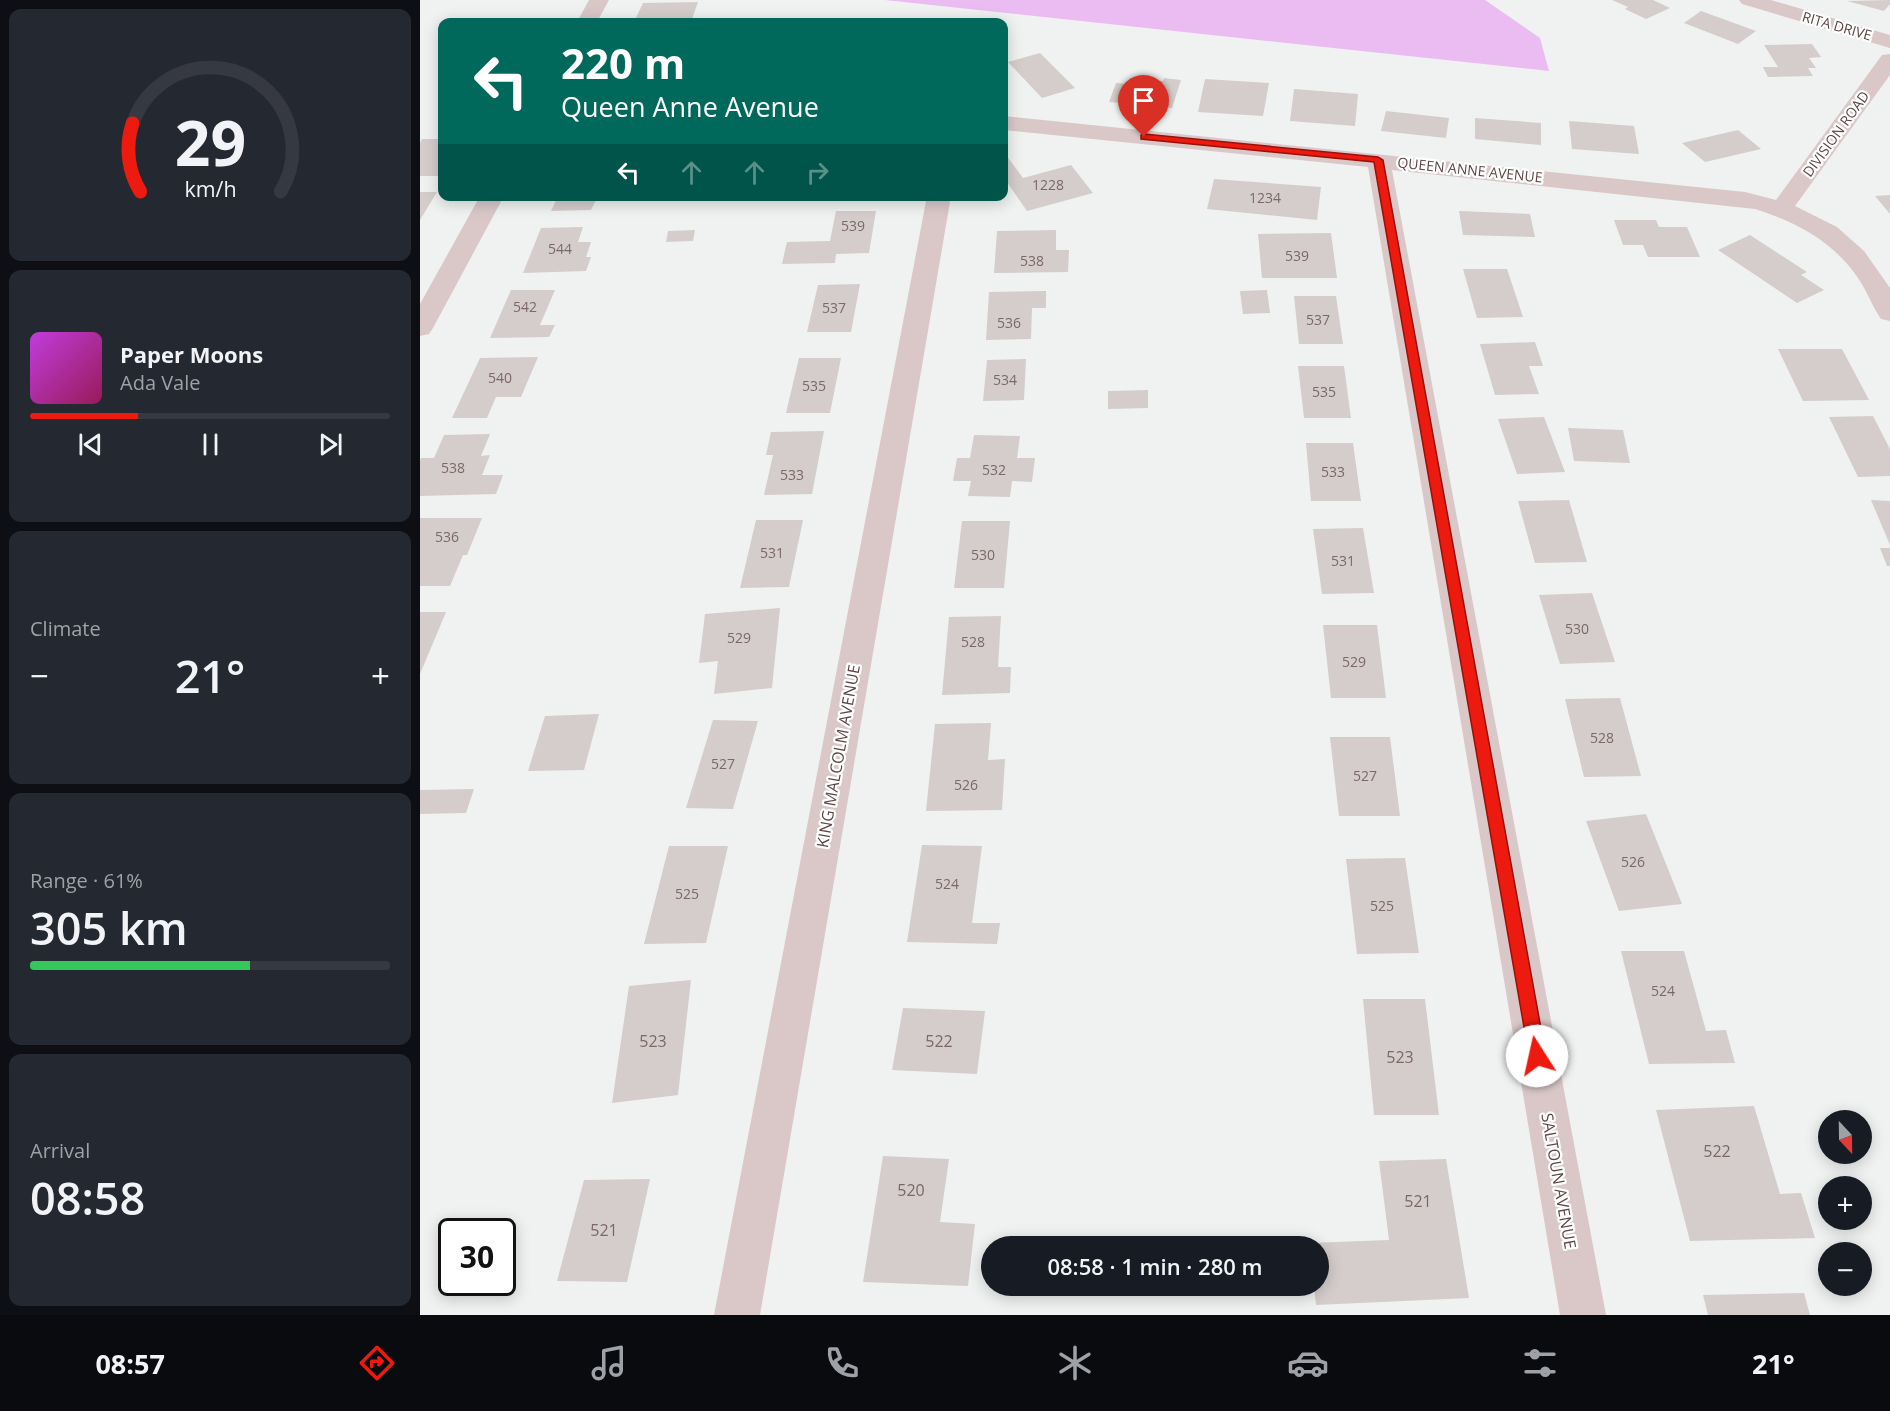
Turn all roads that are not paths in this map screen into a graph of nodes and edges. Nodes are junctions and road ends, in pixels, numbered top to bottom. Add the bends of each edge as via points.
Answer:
1 (599, 0) edge
2 (1749, 0) edge
3 (589, 18) edge
4 (1890, 42) edge
5 (1890, 60) edge
6 (1008, 123) edge
7 (1378, 160) junction
8 (489, 201) edge
9 (938, 201) edge
10 (1782, 208) junction
11 (1890, 313) edge
12 (420, 328) edge
13 (737, 1315) edge
14 (1583, 1315) edge

1 - 3 street
2 - 4 street, RITA DRIVE
5 - 10 street, DIVISION ROAD
6 - 7 street, QUEEN ANNE AVENUE
7 - 10 street, QUEEN ANNE AVENUE via 1745,199
7 - 14 street, SALTOUN AVENUE
8 - 12 street
9 - 13 street, KING MALCOLM AVENUE
10 - 11 street, QUEEN ANNE AVENUE via 1846,246 1868,273

